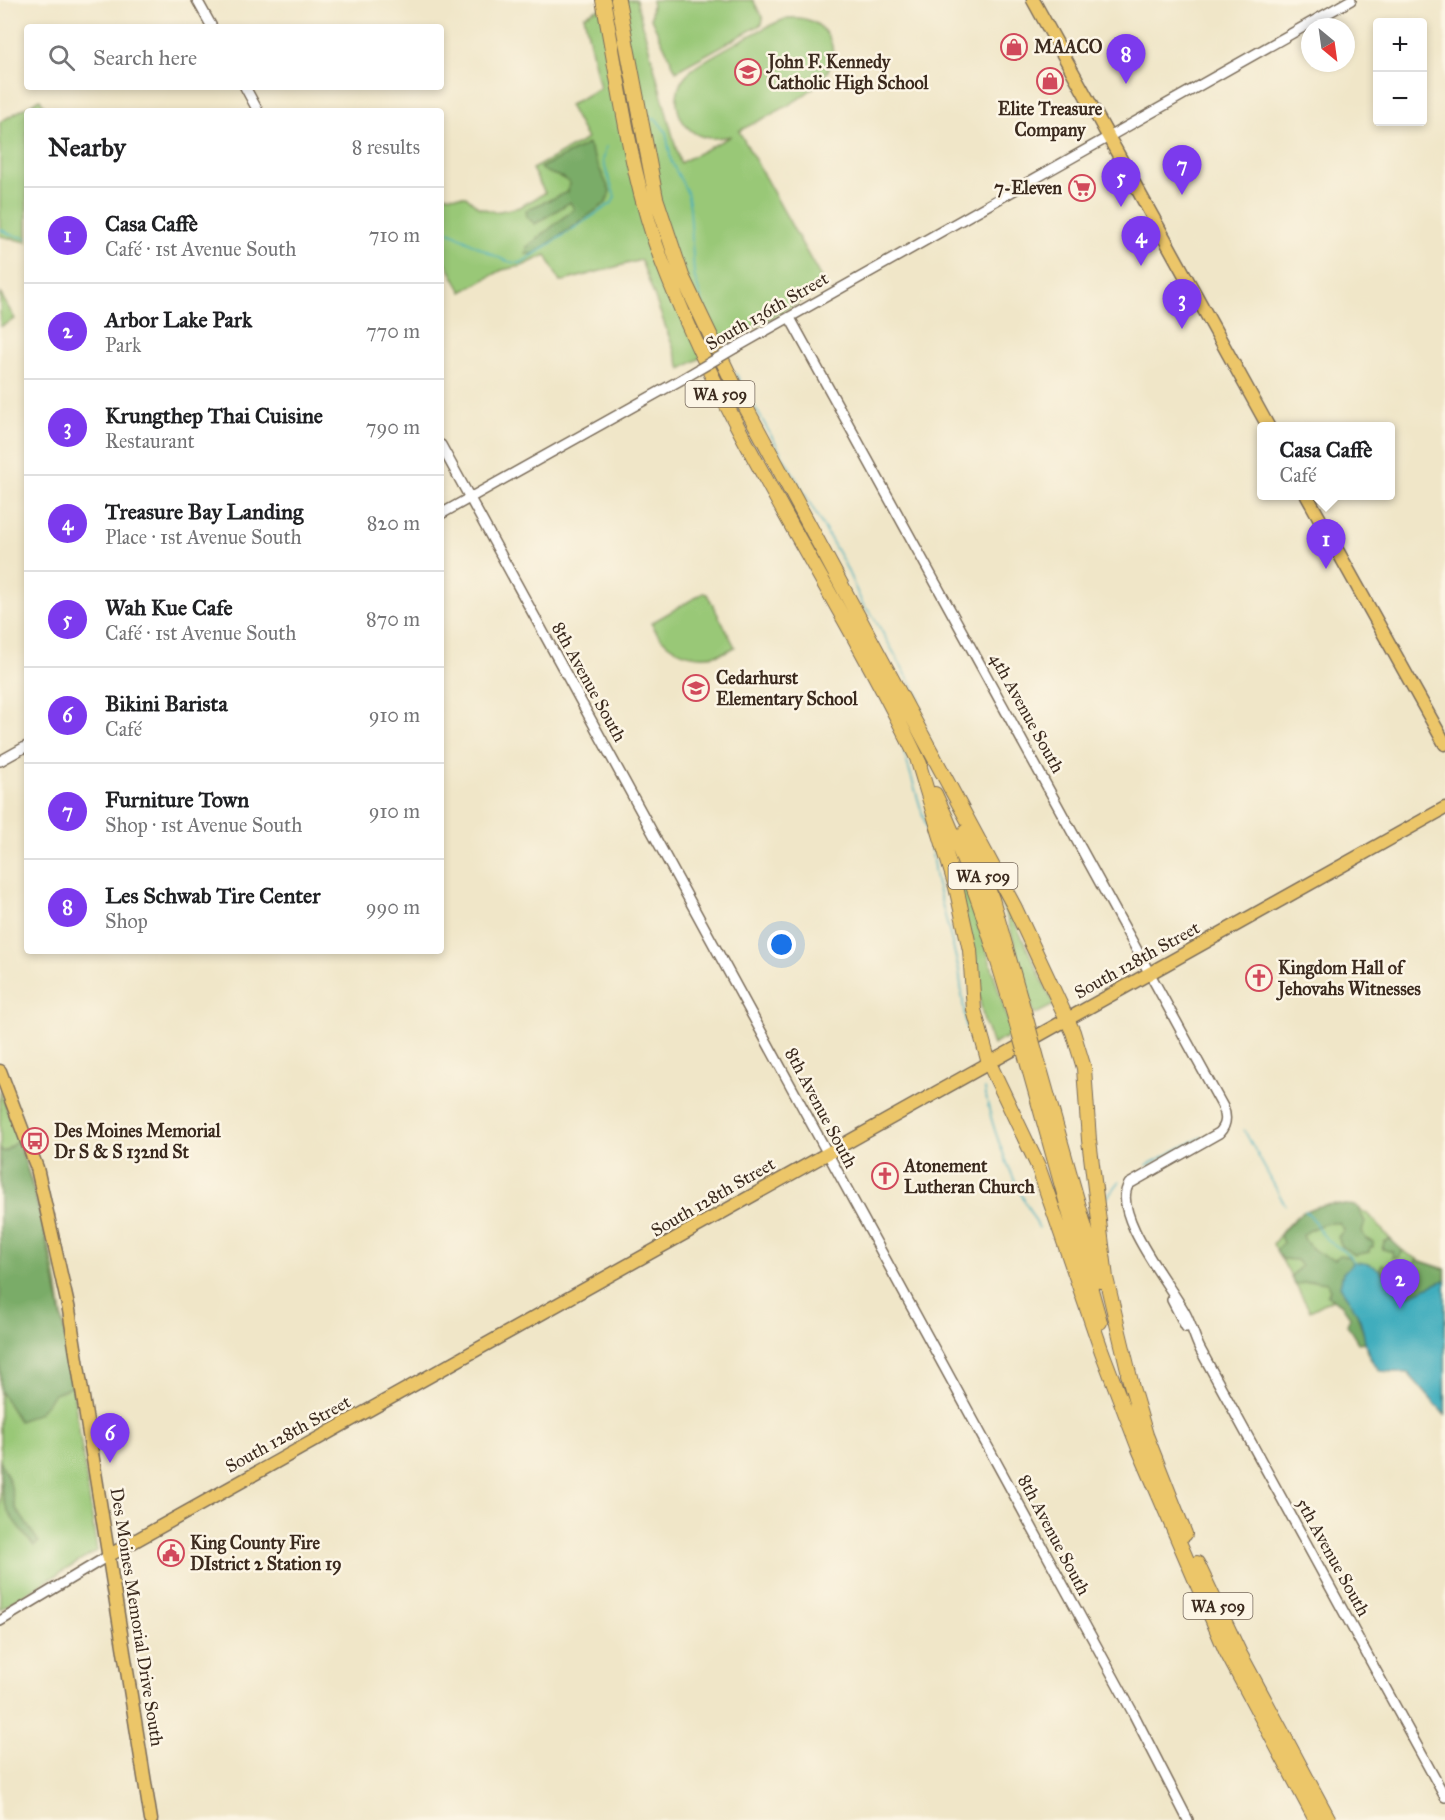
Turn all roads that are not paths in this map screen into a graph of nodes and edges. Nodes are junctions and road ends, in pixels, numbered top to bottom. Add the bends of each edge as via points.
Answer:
1 (197, 0) edge
2 (603, 0) edge
3 (618, 0) edge
4 (1034, 0) edge
5 (1351, 0) edge
6 (210, 24) edge
7 (247, 90) edge
8 (256, 108) edge
9 (1110, 138) junction
10 (790, 318) junction
11 (1266, 422) edge
12 (444, 450) edge
13 (470, 498) junction
14 (1310, 500) edge
15 (444, 512) edge
16 (1445, 744) edge
17 (929, 745) junction
18 (24, 748) edge
19 (918, 758) junction
20 (0, 761) edge
21 (1445, 808) edge
22 (1150, 973) junction
23 (1020, 1015) junction
24 (1068, 1020) junction
25 (989, 1063) junction
26 (1035, 1070) junction
27 (0, 1071) edge
28 (827, 1153) junction
29 (1124, 1196) joint
30 (1131, 1382) junction
31 (1127, 1416) junction
32 (108, 1556) junction
33 (0, 1621) edge
34 (1445, 1797) edge
35 (151, 1820) edge
36 (1188, 1820) edge
37 (1316, 1820) edge
38 (1329, 1820) edge

1 - 6 street
2 - 19 highway, WA 509 via 641,200 667,276 715,385
3 - 17 highway, WA 509 via 656,198 682,276 736,389 872,647
4 - 9 main road
5 - 9 street, South 136th Street
7 - 8 street
9 - 10 street, South 136th Street
9 - 11 main road
10 - 13 street, South 136th Street, bridge
10 - 22 street, 4th Avenue South
12 - 13 street, 8th Avenue South
13 - 15 street, South 136th Street
13 - 28 street, 8th Avenue South
14 - 16 main road
17 - 23 highway, WA 509 via 992,899
17 - 24 highway via 1014,906
18 - 20 street
19 - 23 highway, WA 509 via 957,839
19 - 25 highway via 956,887 970,950 974,1010
21 - 22 main road, South 128th Street
22 - 24 main road, South 128th Street
22 - 29 street, 4th Avenue South via 1226,1115 1224,1128 1213,1137 1129,1184
23 - 26 highway, WA 509, bridge
24 - 25 main road, South 128th Street
24 - 30 highway via 1084,1068 1106,1278
25 - 28 main road, South 128th Street
25 - 31 highway via 1038,1166
26 - 30 highway, WA 509
26 - 31 highway, WA 509
27 - 32 main road, Des Moines Memorial Drive South via 37,1168 55,1238
28 - 32 main road, South 128th Street
28 - 36 street, 8th Avenue South
29 - 34 street, 5th Avenue South via 1126,1212 1185,1313 1192,1333
30 - 38 highway, WA 509 via 1146,1435 1191,1549 1240,1654
31 - 37 highway, WA 509 via 1226,1651
32 - 33 street, South 128th Street
32 - 35 main road, Des Moines Memorial Drive South

